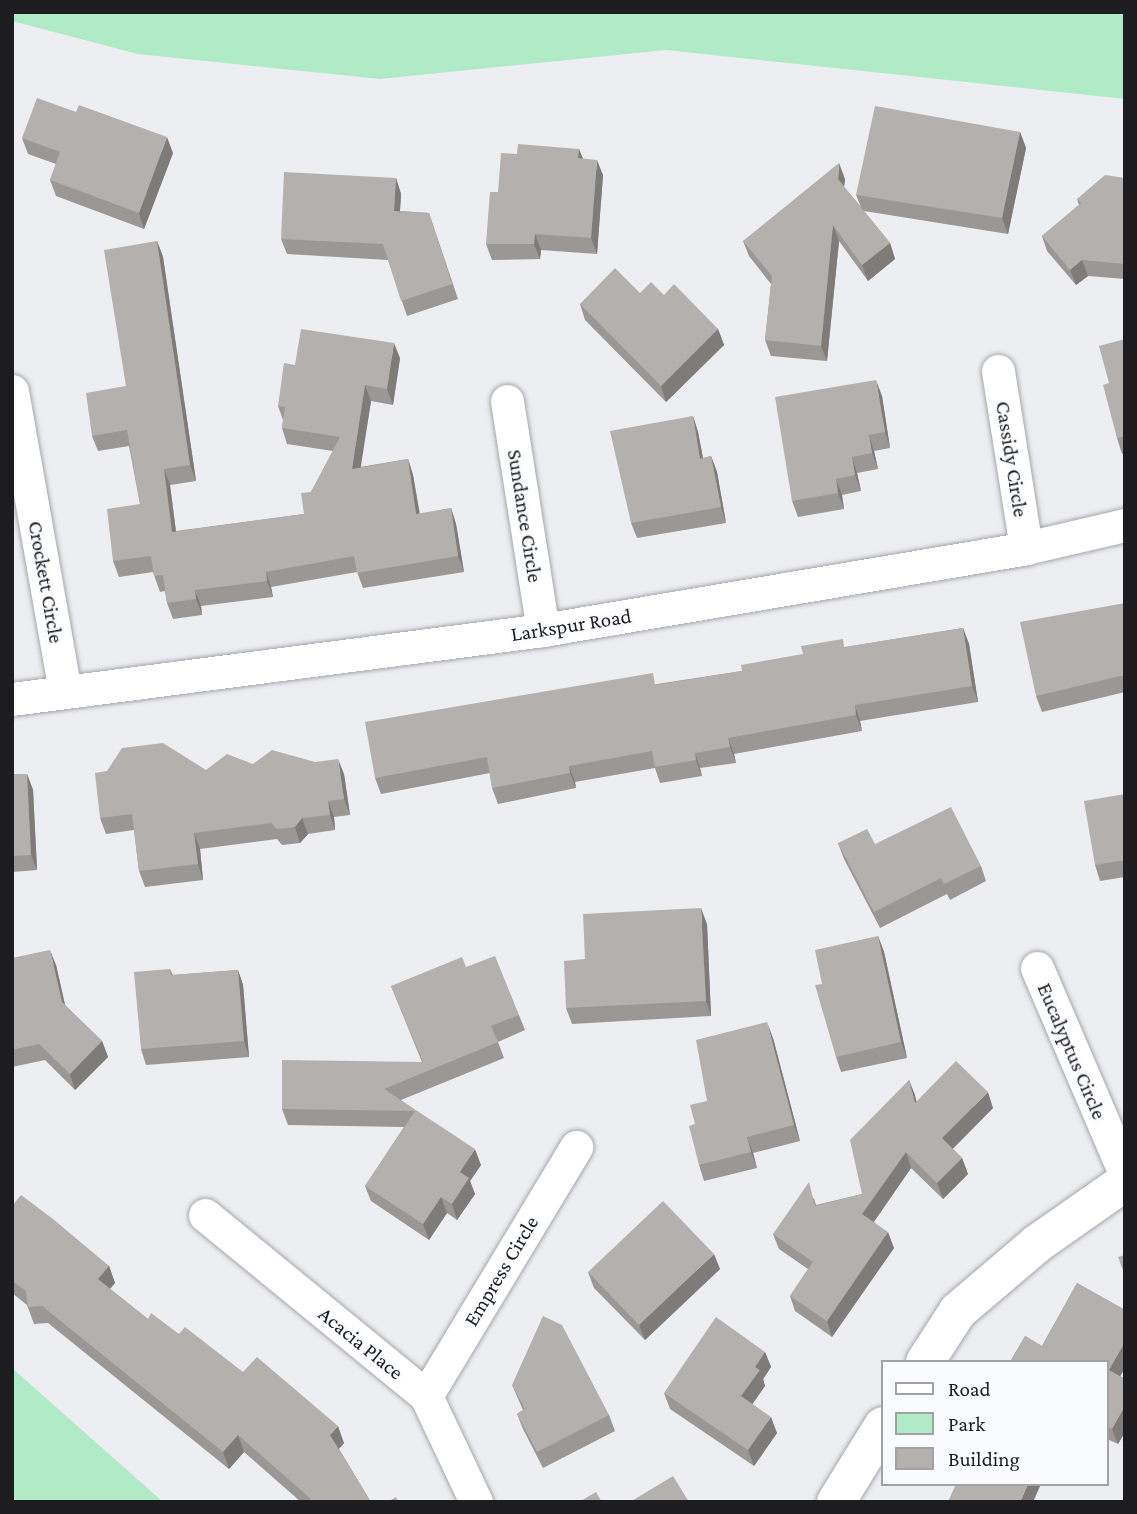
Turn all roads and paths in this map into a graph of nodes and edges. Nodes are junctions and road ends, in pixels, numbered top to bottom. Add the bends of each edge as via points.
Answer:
1 (998, 371) dead end
2 (12, 391) edge
3 (508, 401) dead end
4 (1125, 524) edge
5 (1026, 548) junction
6 (543, 630) junction
7 (65, 691) junction
8 (12, 699) edge
9 (1037, 968) dead end
10 (576, 1147) dead end
11 (1125, 1173) edge
12 (1125, 1182) edge
13 (205, 1215) dead end
14 (926, 1360) edge
15 (426, 1396) junction
16 (881, 1429) edge
17 (476, 1502) edge
18 (836, 1502) edge

1 - 5 street, Cassidy Circle
2 - 7 street, Crockett Circle
3 - 6 street, Sundance Circle
4 - 5 street, Larkspur Road
5 - 6 street, Larkspur Road
6 - 7 street, Larkspur Road
7 - 8 street, Larkspur Road
9 - 11 street, Eucalyptus Circle
10 - 15 street, Empress Circle
12 - 14 street via 1038,1243 958,1311
13 - 15 street, Acacia Place
15 - 17 street, Acacia Place
16 - 18 street

